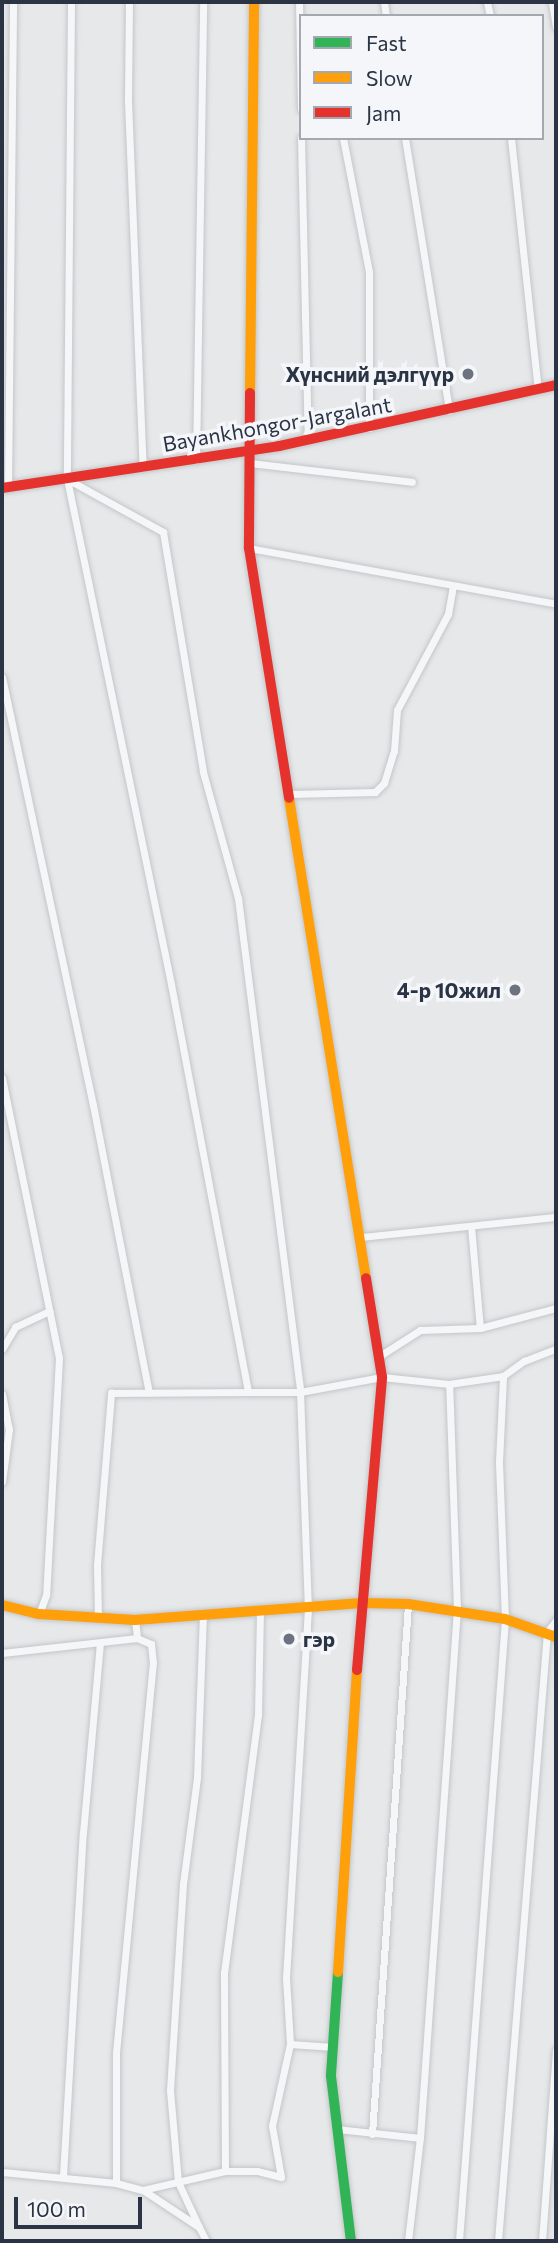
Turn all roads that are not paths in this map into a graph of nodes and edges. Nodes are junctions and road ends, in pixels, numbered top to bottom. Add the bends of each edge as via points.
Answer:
1 (13, 2) edge
2 (71, 2) edge
3 (129, 2) edge
4 (203, 2) edge
5 (254, 2) edge
6 (552, 2) edge
7 (556, 27) edge
8 (301, 140) edge
9 (343, 140) edge
10 (405, 140) edge
11 (511, 140) edge
12 (555, 389) edge
13 (538, 390) junction
14 (449, 410) junction
15 (369, 428) junction
16 (308, 440) junction
17 (249, 449) junction
18 (196, 460) junction
19 (249, 463) junction
20 (143, 468) junction
21 (66, 479) junction
22 (412, 482) dead end
23 (5, 487) edge
24 (249, 548) junction
25 (453, 586) junction
26 (556, 604) edge
27 (2, 677) edge
28 (290, 794) junction
29 (2, 1078) edge
30 (556, 1217) edge
31 (471, 1226) junction
32 (360, 1237) junction
33 (556, 1308) edge
34 (50, 1311) junction
35 (480, 1328) junction
36 (2, 1349) edge
37 (556, 1349) edge
38 (378, 1357) junction
39 (503, 1376) junction
40 (382, 1377) junction
41 (449, 1384) junction
42 (248, 1392) junction
43 (300, 1392) junction
44 (149, 1393) junction
45 (2, 1394) edge
46 (2, 1482) edge
47 (361, 1603) junction
48 (408, 1604) junction
49 (2, 1605) edge
50 (308, 1608) junction
51 (457, 1609) junction
52 (260, 1611) junction
53 (39, 1614) junction
54 (203, 1616) junction
55 (98, 1618) junction
56 (505, 1619) junction
57 (135, 1620) junction
58 (556, 1620) edge
59 (551, 1635) edge
60 (136, 1638) junction
61 (100, 1644) junction
62 (2, 1653) edge
63 (290, 2044) junction
64 (333, 2047) junction
65 (556, 2051) edge
66 (337, 2129) junction
67 (372, 2134) junction
68 (419, 2138) junction
69 (225, 2171) junction
70 (2, 2172) edge
71 (63, 2176) junction
72 (178, 2182) junction
73 (116, 2183) junction
74 (144, 2190) junction
75 (199, 2227) junction
76 (206, 2241) edge
77 (351, 2241) edge
78 (408, 2241) edge
79 (459, 2241) edge
80 (498, 2241) edge
81 (542, 2241) edge

1 - 23 street
2 - 21 street
3 - 20 street
4 - 18 street
5 - 17 street
6 - 7 street
8 - 16 street
9 - 15 street via 369,272
10 - 14 street
11 - 13 street
12 - 13 street, Bayankhongor-Jargalant
13 - 14 street, Bayankhongor-Jargalant
14 - 15 street, Bayankhongor-Jargalant
15 - 16 street, Bayankhongor-Jargalant
16 - 17 street, Bayankhongor-Jargalant
17 - 18 street, Bayankhongor-Jargalant
17 - 19 street
18 - 20 street, Bayankhongor-Jargalant
19 - 22 street
19 - 24 street
20 - 21 street, Bayankhongor-Jargalant
21 - 23 street, Bayankhongor-Jargalant
21 - 42 street via 171,984
21 - 43 street via 163,532 203,772 238,898
24 - 25 street
24 - 28 street
25 - 26 street
25 - 28 street via 447,614 397,710 394,751 384,783 376,792
27 - 44 street
28 - 32 street
29 - 34 street
30 - 31 street
31 - 32 street
31 - 35 street
32 - 38 street
33 - 35 street
34 - 36 street via 15,1328
34 - 53 street via 59,1358 46,1595
35 - 38 street via 421,1330
37 - 39 street via 524,1361
38 - 40 street
39 - 41 street
39 - 56 street via 499,1462
40 - 41 street
40 - 43 street
40 - 47 street
41 - 51 street
42 - 43 street
42 - 44 street
43 - 50 street
44 - 55 street via 111,1393 97,1565
45 - 46 street via 9,1429
47 - 48 street
47 - 50 street
47 - 64 street
48 - 51 street
48 - 67 street
49 - 53 street
50 - 52 street
50 - 63 street via 286,1978
51 - 56 street
51 - 68 street
52 - 54 street
52 - 69 street via 258,1715 224,1973
53 - 55 street
54 - 57 street
54 - 72 street via 197,1777 183,1884 170,2076
55 - 57 street
56 - 59 street
56 - 79 street
57 - 60 street
58 - 59 street
59 - 80 street
60 - 61 street
60 - 73 street via 151,1644 153,1663 116,2053
61 - 62 street
61 - 71 street via 83,1833
63 - 64 street
63 - 69 street via 272,2126 281,2177
64 - 66 street
65 - 81 street
66 - 67 street
66 - 77 street
67 - 68 street
68 - 78 street
69 - 72 street
70 - 71 street
71 - 73 street
72 - 74 street
72 - 75 street
73 - 74 street
74 - 75 street
75 - 76 street

